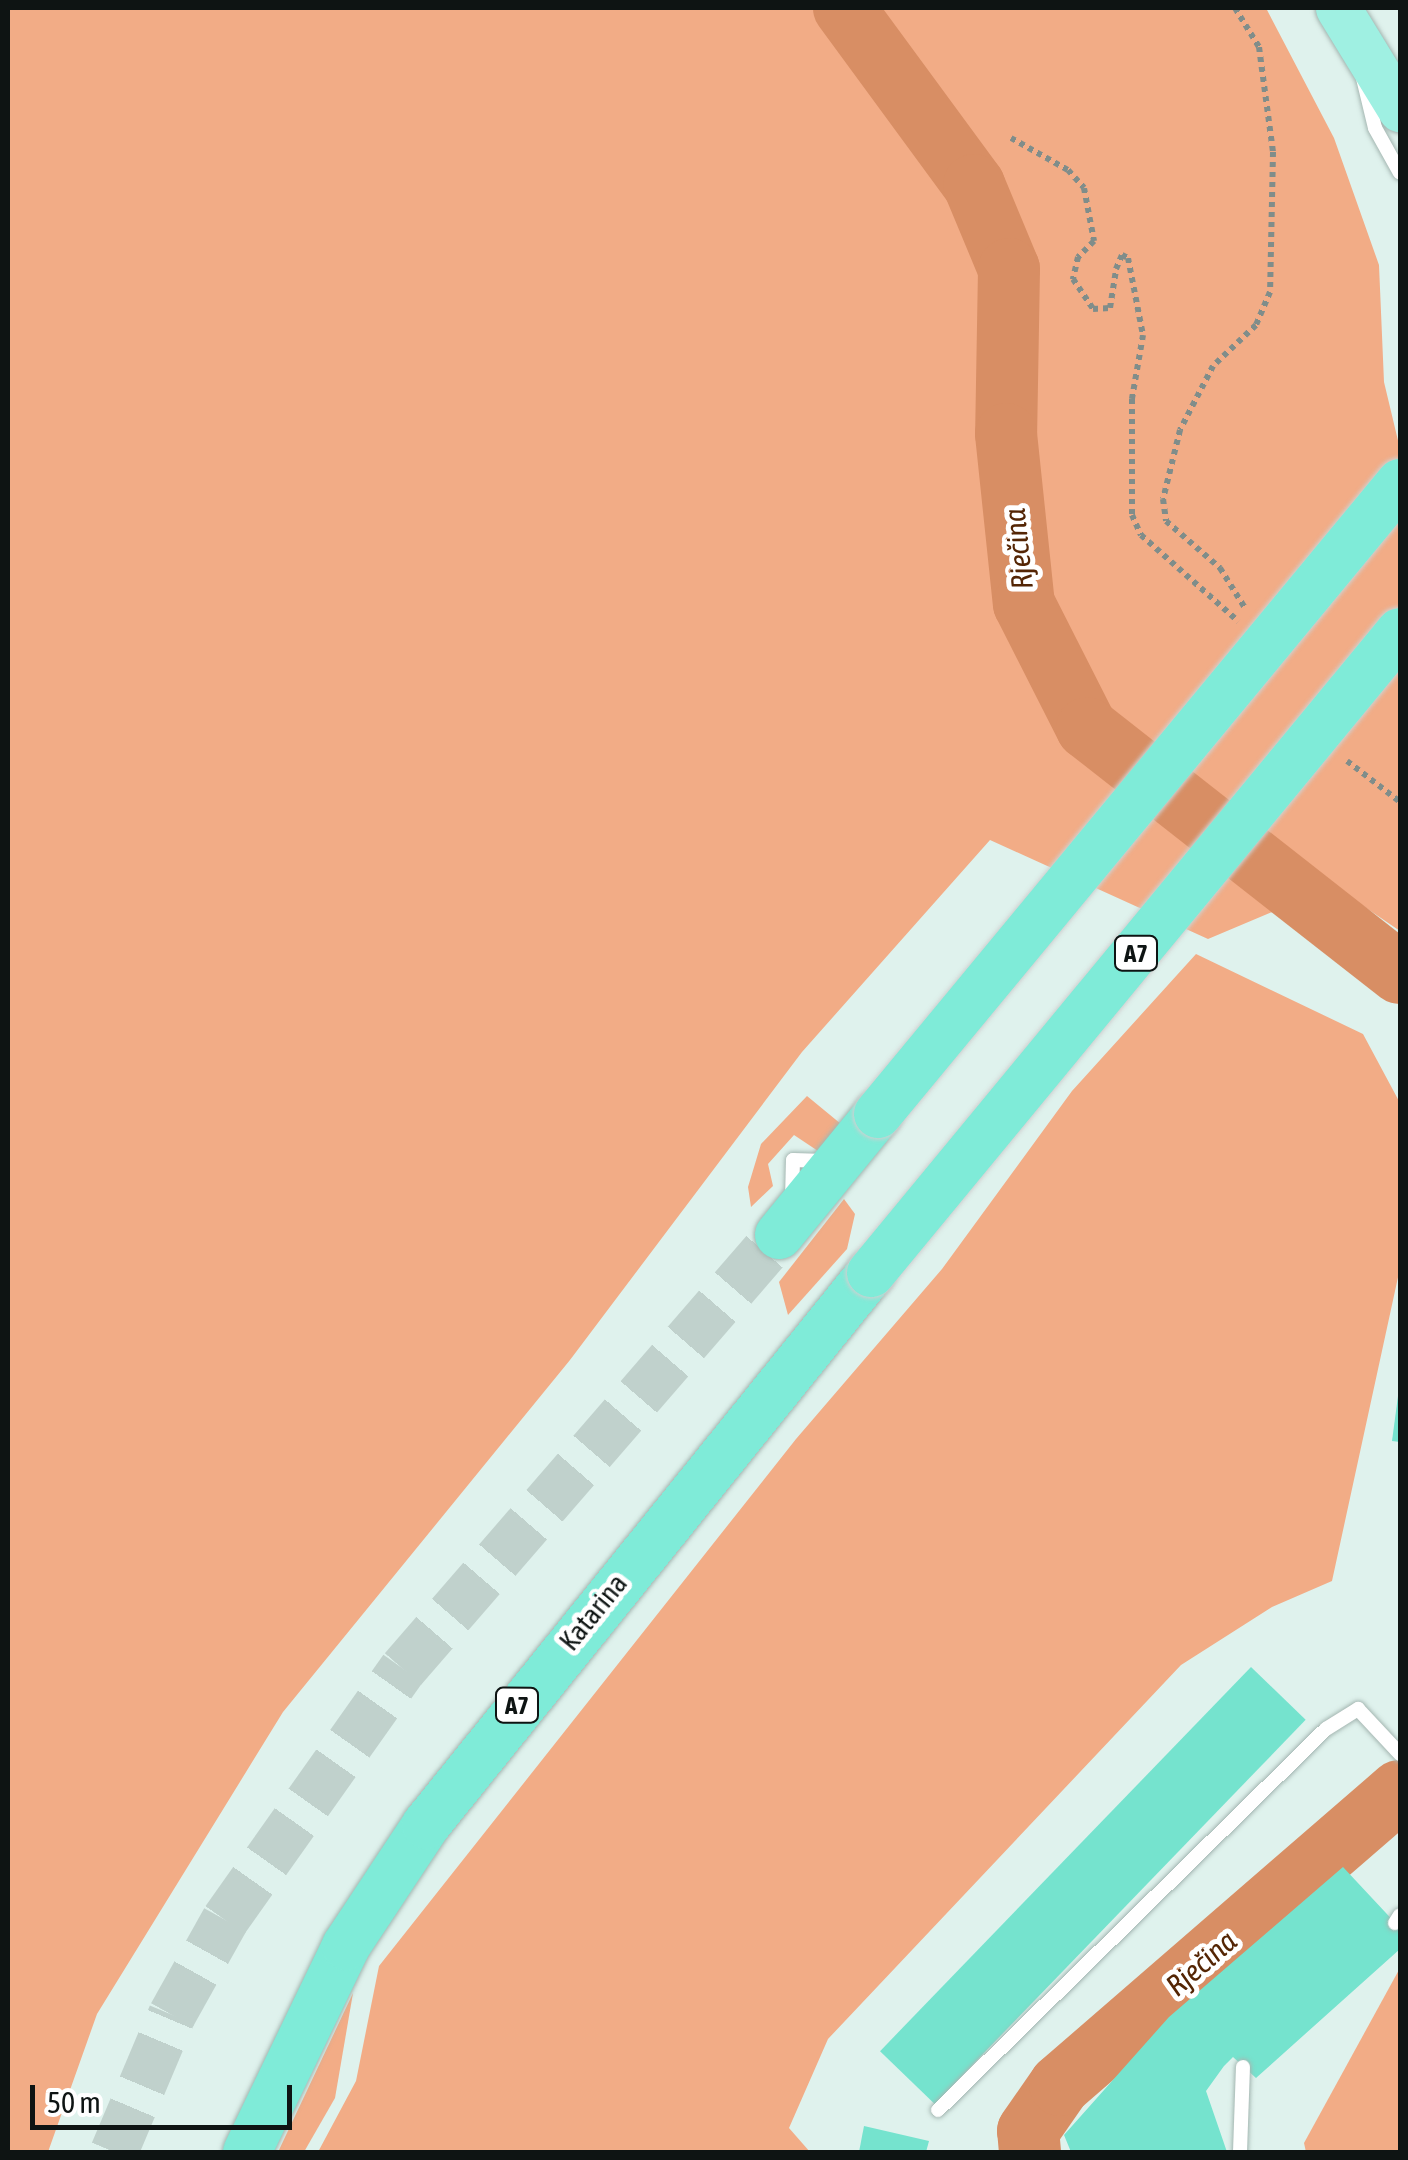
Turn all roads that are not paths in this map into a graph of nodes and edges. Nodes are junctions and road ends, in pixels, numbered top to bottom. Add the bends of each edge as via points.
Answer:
1 (1338, 8) edge
2 (1361, 53) junction
3 (1400, 110) edge
4 (1400, 174) edge
5 (1400, 482) edge
6 (1400, 632) edge
7 (786, 1226) tunnel mouth
8 (1400, 1754) edge
9 (1244, 2067) dead end
10 (938, 2110) dead end
11 (246, 2152) edge
12 (1240, 2152) edge

1 - 2 main road
2 - 3 main road
2 - 4 lane via 1366,106
5 - 7 highway, bridge
6 - 11 highway, Katarina / A7, bridge via 508,1717 346,1946
8 - 10 lane via 1358,1709 1326,1729
9 - 12 lane

